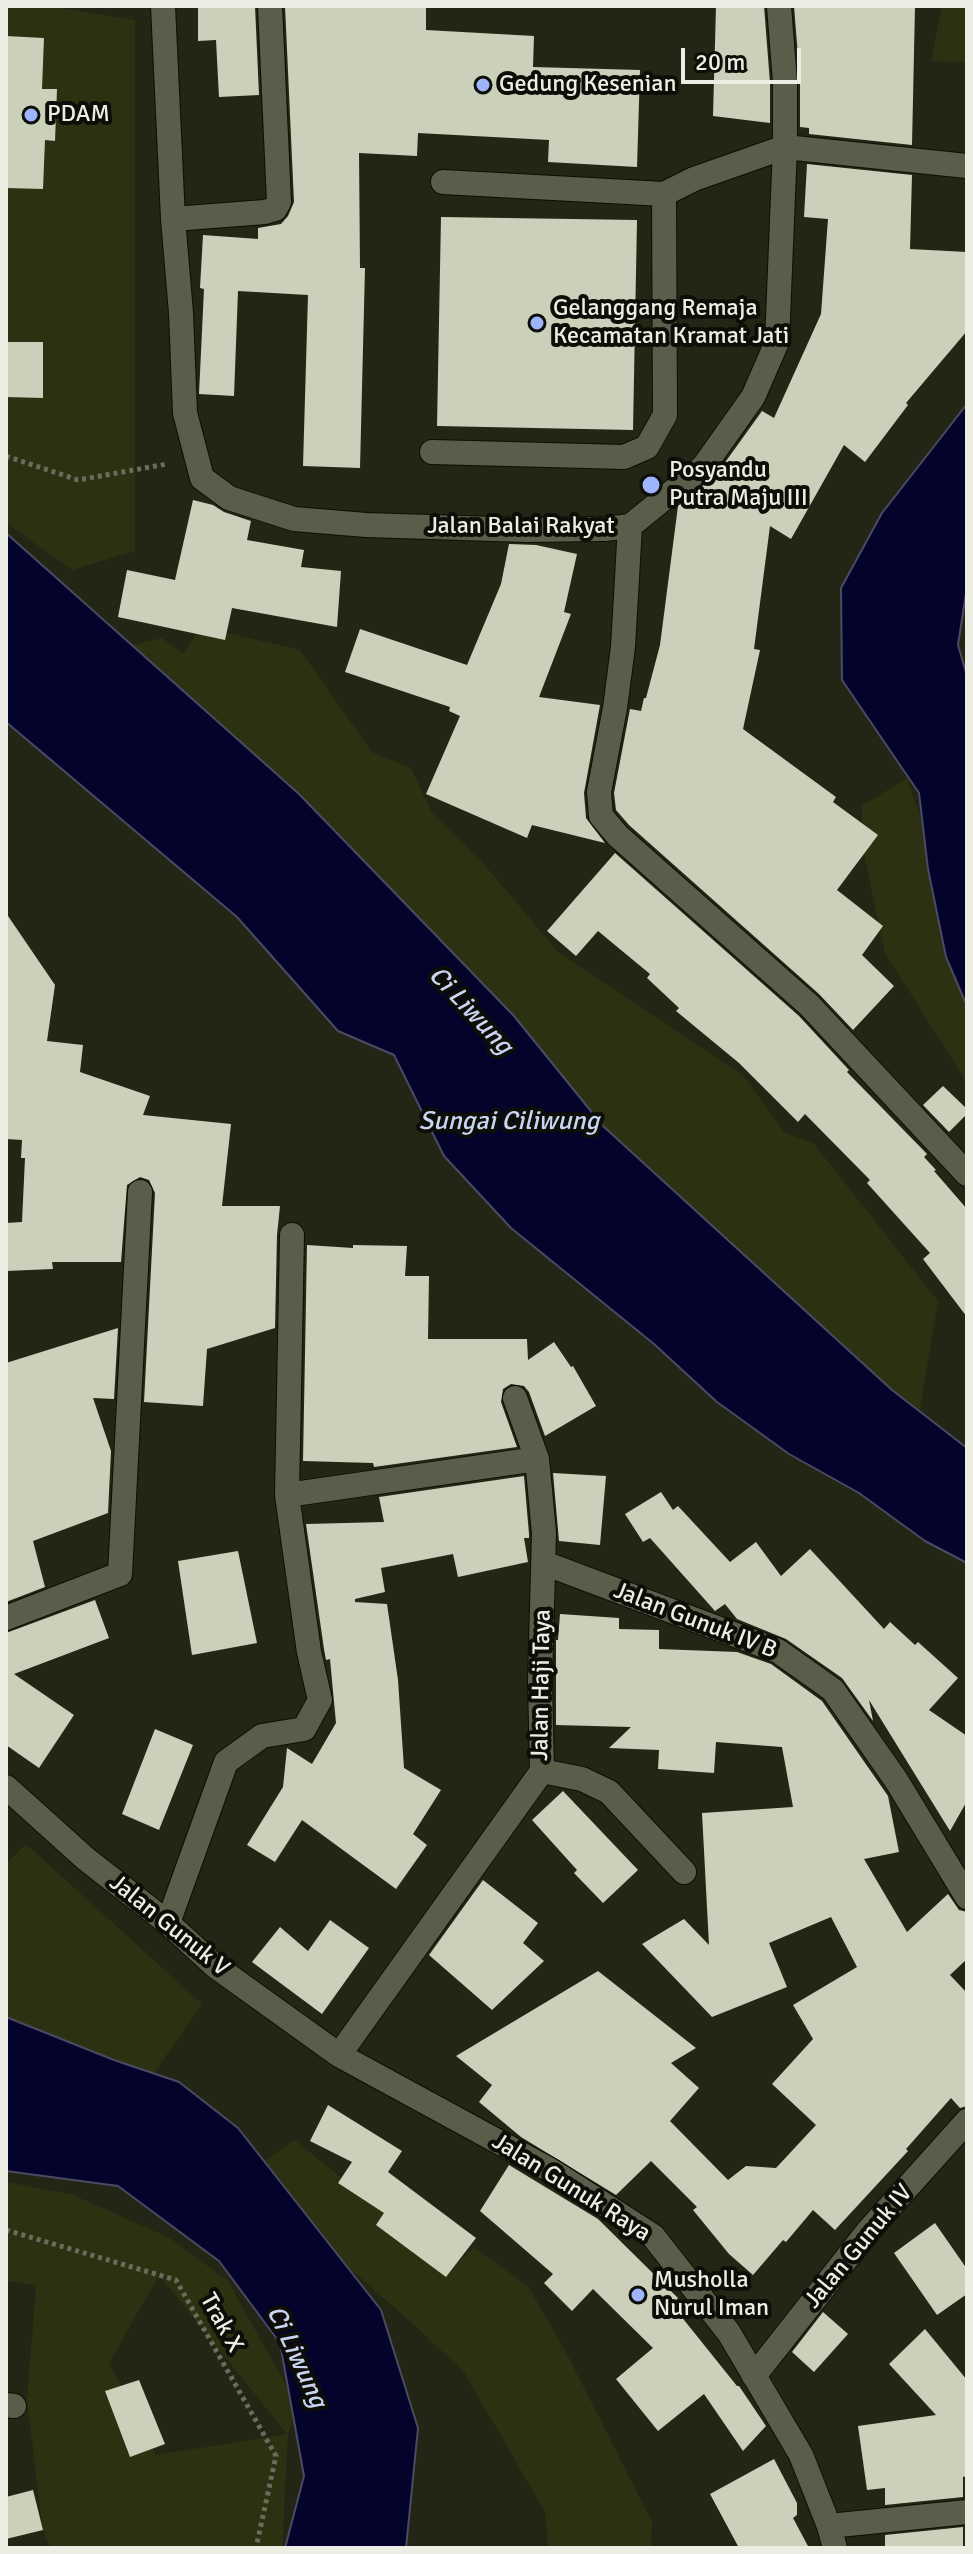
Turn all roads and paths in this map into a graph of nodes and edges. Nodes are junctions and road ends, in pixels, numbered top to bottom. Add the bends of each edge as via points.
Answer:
1 (164, 6) edge
2 (270, 6) edge
3 (777, 6) edge
4 (785, 147) junction
5 (967, 166) edge
6 (443, 182) dead end
7 (664, 194) junction
8 (173, 219) junction
9 (432, 452) dead end
10 (6, 456) edge
11 (196, 459) junction
12 (630, 526) junction
13 (967, 1174) edge
14 (140, 1192) dead end
15 (292, 1235) dead end
16 (515, 1398) dead end
17 (537, 1459) junction
18 (287, 1495) junction
19 (544, 1563) junction
20 (6, 1618) edge
21 (542, 1771) junction
22 (6, 1787) edge
23 (684, 1872) dead end
24 (967, 1897) edge
25 (168, 1923) junction
26 (339, 2055) junction
27 (967, 2121) edge
28 (6, 2230) edge
29 (754, 2376) junction
30 (967, 2512) edge
31 (832, 2537) edge
32 (256, 2548) edge

1 - 8 street
2 - 8 street via 279,202 265,212
3 - 4 street, Jalan Balai Rakyat
4 - 5 street
4 - 7 street
4 - 12 street, Jalan Balai Rakyat via 777,342 753,397 704,466
6 - 7 street
7 - 9 street via 665,415 647,447 624,457
8 - 11 street via 185,413
10 - 11 path via 78,480
11 - 12 street, Jalan Balai Rakyat via 202,478 229,498 294,519 526,530
12 - 13 street via 623,647 599,792 601,816 809,1005
14 - 20 street via 120,1574
15 - 18 street
16 - 17 street, Jalan Haji Taya
17 - 18 street
17 - 19 street, Jalan Haji Taya
18 - 25 street via 320,1700 304,1729 262,1736 226,1762
19 - 21 street, Jalan Haji Taya
19 - 24 street, Jalan Gunuk IV B via 778,1651 833,1690
21 - 23 street via 582,1779 609,1792
21 - 26 street, Jalan Haji Taya
22 - 25 street, Jalan Gunuk V
25 - 26 street, Jalan Gunuk V via 215,1966
26 - 29 street, Jalan Gunuk Raya via 552,2171 653,2236 729,2333
27 - 29 street, Jalan Gunuk IV via 869,2230
28 - 32 path, Trak X via 176,2280 276,2456
29 - 31 street, Jalan Gunuk Raya via 801,2455
30 - 31 street

